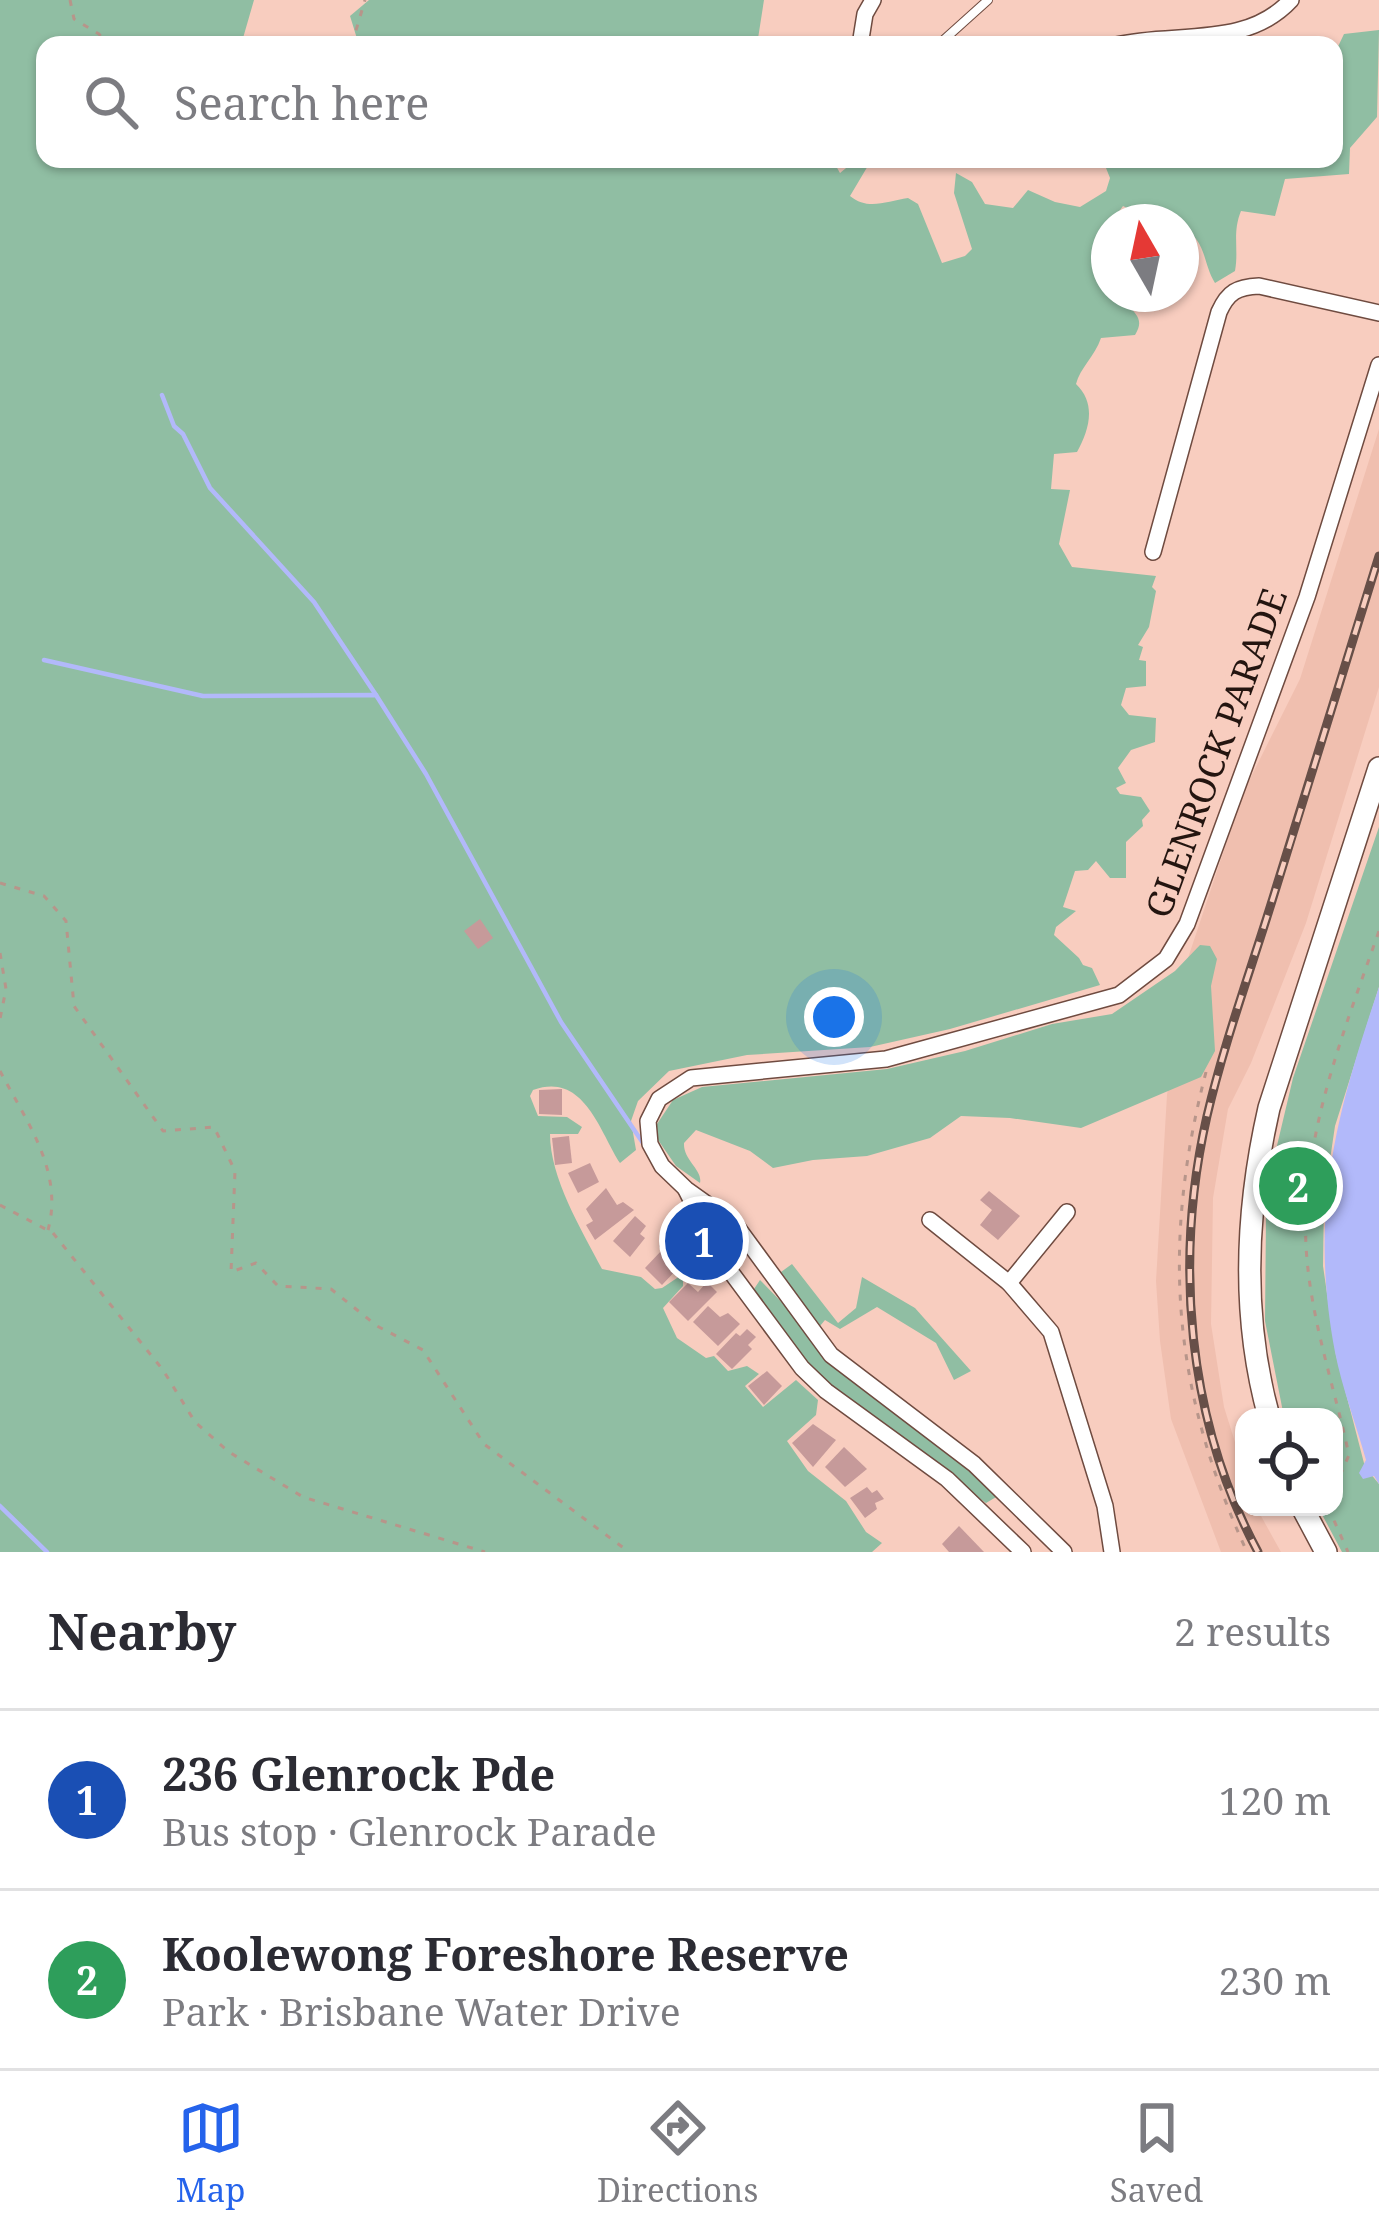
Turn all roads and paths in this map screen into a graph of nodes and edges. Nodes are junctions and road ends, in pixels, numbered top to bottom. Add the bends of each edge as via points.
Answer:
1 (70, 0) edge
2 (365, 0) edge
3 (873, 0) edge
4 (988, 0) edge
5 (1291, 0) edge
6 (101, 36) edge
7 (357, 36) edge
8 (861, 36) edge
9 (948, 36) edge
10 (1194, 36) edge
11 (1379, 313) edge
12 (1379, 365) edge
13 (1153, 552) dead end
14 (1379, 768) edge
15 (0, 883) edge
16 (1379, 931) edge
17 (0, 953) edge
18 (0, 1019) edge
19 (0, 1071) edge
20 (1206, 1072) dead end
21 (686, 1189) junction
22 (0, 1205) edge
23 (1067, 1211) dead end
24 (930, 1220) dead end
25 (47, 1230) junction
26 (1009, 1283) junction
27 (1267, 1408) edge
28 (1336, 1408) edge
29 (1343, 1433) edge
30 (1343, 1469) edge
31 (1307, 1516) edge
32 (1332, 1516) edge
33 (485, 1552) edge
34 (629, 1552) edge
35 (1022, 1552) edge
36 (1064, 1552) edge
37 (1112, 1552) edge
38 (1247, 1552) edge
39 (1326, 1552) edge
40 (1348, 1552) edge

1 - 6 path via 74,19
2 - 7 path
3 - 8 street
4 - 9 lane
5 - 10 street via 1263,23
11 - 13 street via 1259,286 1226,296
12 - 21 street, GLENROCK PARADE via 1306,597 1187,924 1166,958 1119,995 922,1051 680,1082 654,1105 648,1136 662,1166
14 - 27 main road via 1259,1153 1250,1292
15 - 34 path via 44,896 66,920 74,1006 163,1131 214,1127 235,1172 231,1272 256,1263 278,1286 331,1289 423,1350 484,1444
16 - 28 path via 1312,1151 1306,1245
17 - 18 path
19 - 25 path via 48,1163 54,1207
20 - 38 path via 1183,1198 1180,1306 1208,1459
21 - 35 street, GLENROCK PARADE via 719,1256 802,1368 947,1479
21 - 36 street, GLENROCK PARADE via 735,1224 831,1355 974,1464
22 - 25 path
23 - 26 street
24 - 26 street
25 - 33 path via 163,1370 195,1422 230,1451 303,1497
26 - 37 street via 1061,1354
29 - 30 path
31 - 39 main road
32 - 40 path

